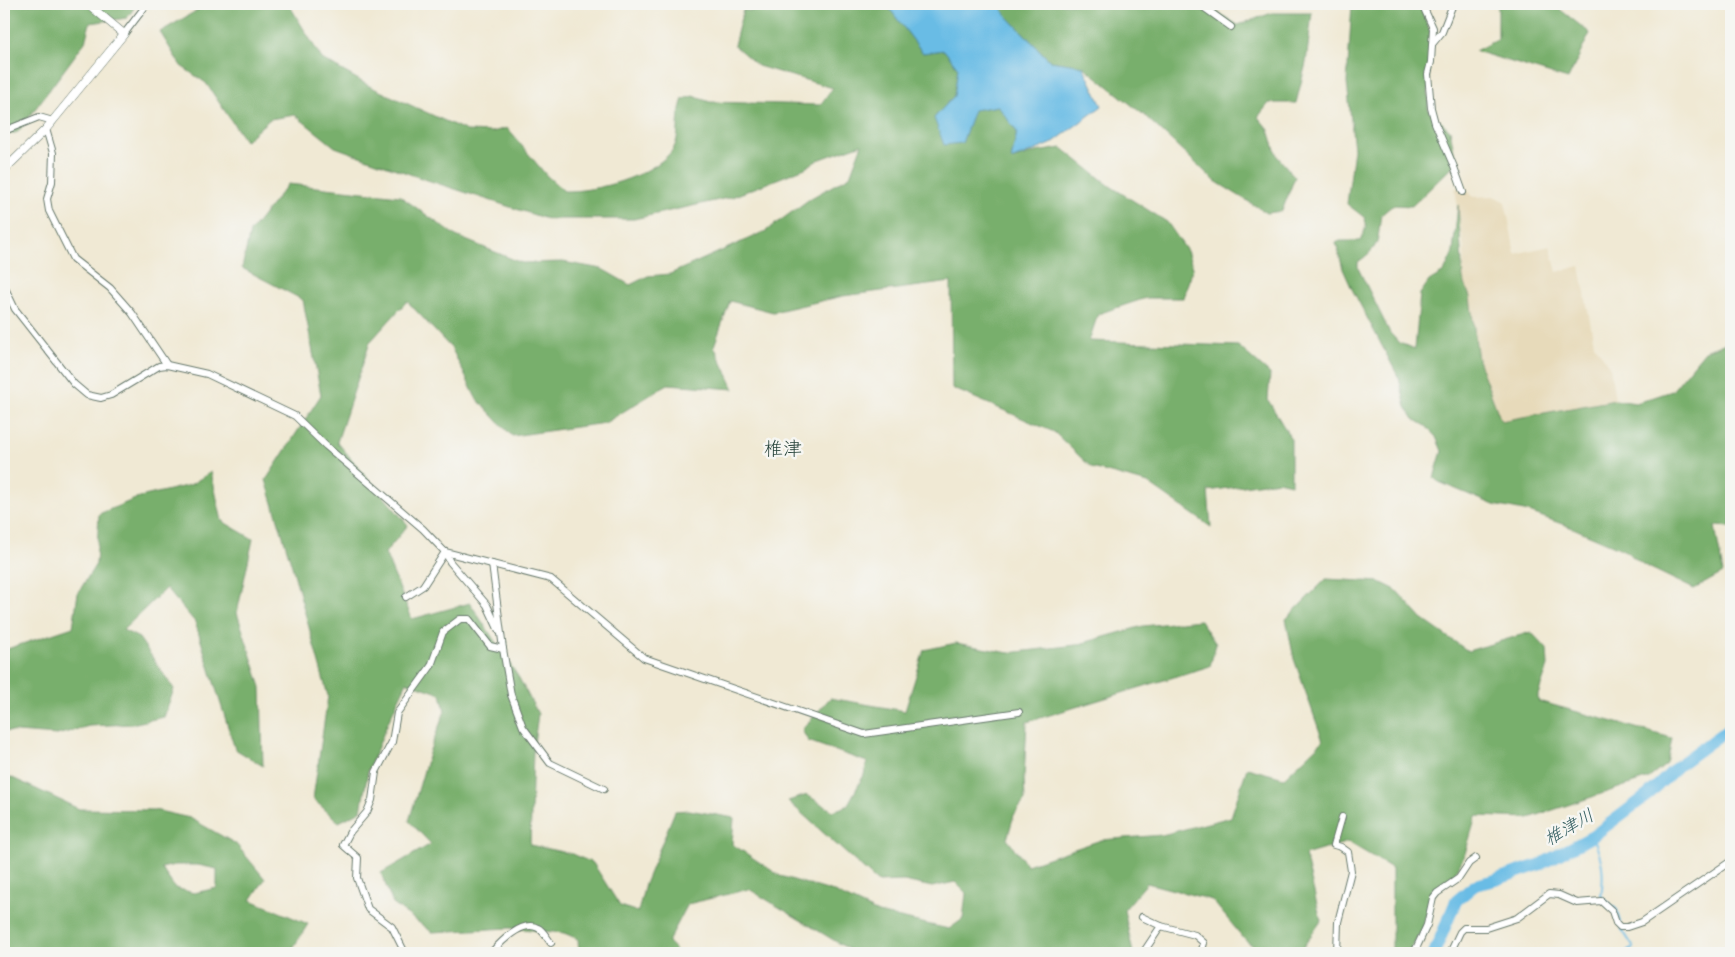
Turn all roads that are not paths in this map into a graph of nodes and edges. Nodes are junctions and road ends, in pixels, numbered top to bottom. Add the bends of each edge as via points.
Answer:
1 (88, 4) edge
2 (147, 4) edge
3 (1199, 4) edge
4 (1422, 4) edge
5 (1454, 4) edge
6 (1231, 27) dead end
7 (124, 34) junction
8 (1433, 43) junction
9 (53, 121) junction
10 (46, 129) junction
11 (4, 131) edge
12 (4, 170) edge
13 (1463, 192) dead end
14 (4, 286) edge
15 (167, 365) junction
16 (445, 552) junction
17 (492, 564) junction
18 (406, 597) dead end
19 (498, 607) junction
20 (488, 608) junction
21 (502, 637) junction
22 (503, 649) junction
23 (1019, 712) dead end
24 (604, 789) dead end
25 (1342, 817) dead end
26 (1476, 858) dead end
27 (1731, 860) edge
28 (1142, 917) dead end
29 (1161, 926) junction
30 (551, 943) dead end
31 (405, 953) edge
32 (491, 953) edge
33 (1143, 953) edge
34 (1201, 953) edge
35 (1337, 953) edge
36 (1414, 953) edge
37 (1450, 953) edge

1 - 7 street
2 - 7 street
3 - 6 street
4 - 8 street via 1433,28
5 - 8 street via 1442,32
7 - 9 street
8 - 13 street via 1428,74 1431,108
9 - 10 street
9 - 11 street via 39,117
10 - 12 street
10 - 15 street via 53,154 48,199 53,219 74,258 110,288 132,313
14 - 15 street via 15,309 74,384 87,395 101,398 111,395 159,366
15 - 16 street via 207,374 295,416 424,529
16 - 17 street
16 - 18 street via 423,586
16 - 20 street
17 - 19 street
17 - 23 street via 551,579 644,658 864,734
19 - 20 street
19 - 21 street
20 - 21 street
21 - 22 street
22 - 24 street via 512,695 523,728 550,763
22 - 31 street via 490,646 469,619 460,618 443,632 431,666 397,713 392,742 376,772 367,812 343,845 358,858 357,878 368,909 392,928
25 - 35 street via 1334,845 1348,852 1351,871 1338,922
26 - 36 street via 1460,878 1437,893
27 - 37 street via 1642,922 1620,927 1612,911 1601,901 1577,903 1549,894 1517,918 1486,928 1464,928
28 - 29 street
29 - 33 street
29 - 34 street via 1195,935 1204,943
30 - 32 street via 539,928 526,927 511,933

